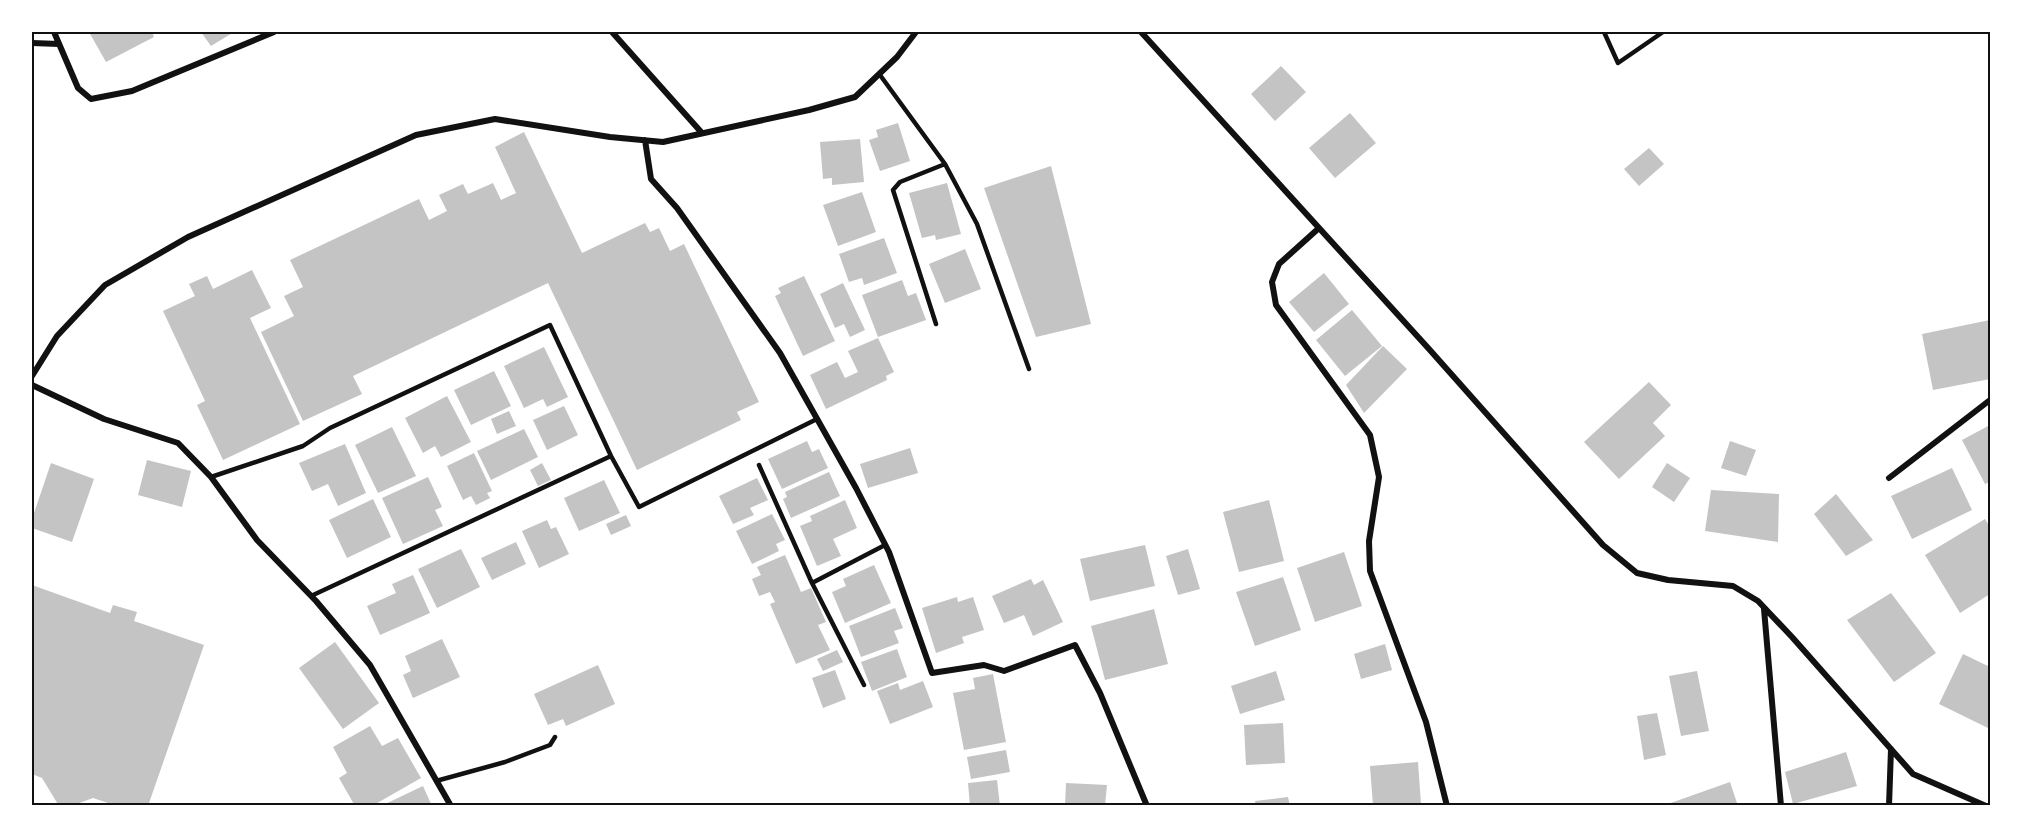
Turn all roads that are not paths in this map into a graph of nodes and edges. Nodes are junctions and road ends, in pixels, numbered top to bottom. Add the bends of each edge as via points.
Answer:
1 (54, 32) edge
2 (252, 32) edge
3 (274, 32) edge
4 (612, 32) edge
5 (916, 32) edge
6 (1141, 32) edge
7 (1604, 32) edge
8 (1663, 32) edge
9 (256, 39) junction
10 (32, 43) edge
11 (59, 44) junction
12 (880, 75) junction
13 (702, 133) junction
14 (645, 140) junction
15 (945, 164) junction
16 (1319, 228) junction
17 (936, 324) dead end
18 (1029, 369) dead end
19 (32, 376) edge
20 (32, 386) edge
21 (1990, 400) edge
22 (818, 418) junction
23 (611, 456) junction
24 (759, 465) dead end
25 (211, 477) junction
26 (1889, 478) dead end
27 (885, 545) junction
28 (812, 583) junction
29 (311, 596) junction
30 (1764, 608) junction
31 (864, 684) dead end
32 (555, 737) dead end
33 (1892, 749) junction
34 (436, 781) junction
35 (451, 806) edge
36 (1148, 806) edge
37 (1447, 806) edge
38 (1781, 806) edge
39 (1889, 806) edge
40 (1986, 806) edge

1 - 11 street
2 - 9 street
3 - 9 street
4 - 13 street
5 - 12 street
6 - 16 street
7 - 8 lane via 1618,63
9 - 11 street via 132,91 91,99 78,88
10 - 11 street
12 - 13 street via 855,97
12 - 15 lane
13 - 14 street via 663,142
14 - 19 street via 495,119 416,135 188,237 105,285 57,336
14 - 22 street via 651,179 677,208 780,353
15 - 17 lane via 900,182 893,190
15 - 18 lane via 977,224
16 - 30 street via 1603,545 1637,573 1733,586
16 - 37 street via 1279,264 1272,282 1276,305 1370,435 1379,477 1369,541 1370,571 1426,722
20 - 25 street via 104,419 178,443
21 - 26 street
22 - 23 lane via 639,507
22 - 27 street
23 - 25 lane via 550,325 330,428 303,446
23 - 29 lane
24 - 28 lane
25 - 29 street via 256,540
27 - 28 lane
27 - 36 street via 932,673 984,665 1004,671 1075,645
28 - 31 lane
29 - 34 street via 370,665
30 - 33 street
30 - 38 street
32 - 34 lane via 550,745 505,762
33 - 39 street
33 - 40 street via 1913,774
34 - 35 street

